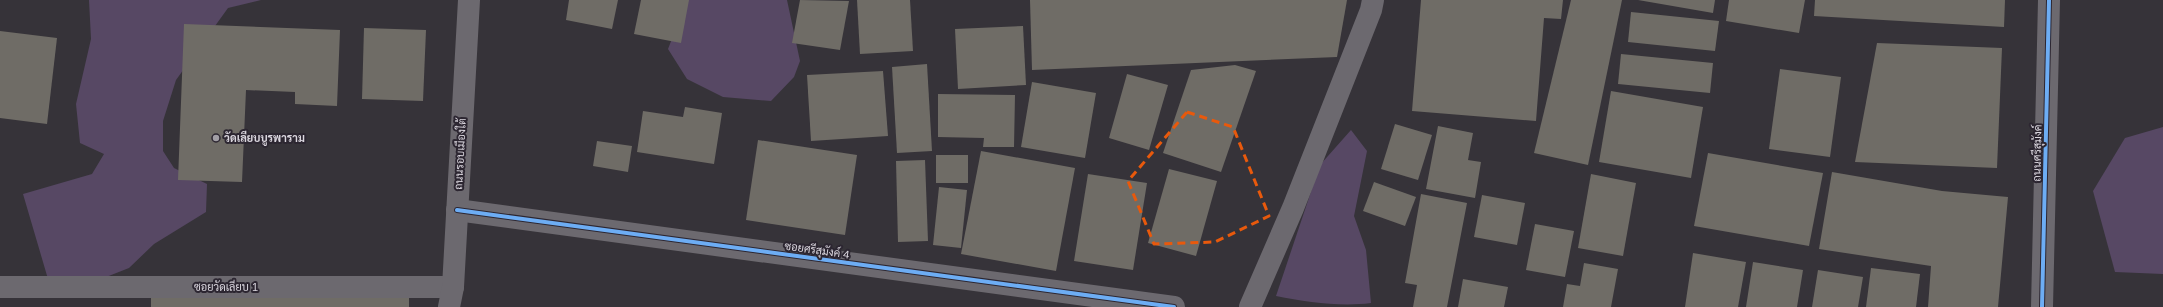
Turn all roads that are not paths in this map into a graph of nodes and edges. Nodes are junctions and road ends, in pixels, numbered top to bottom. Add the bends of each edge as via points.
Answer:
1 (469, 0) edge
2 (1373, 0) edge
3 (2049, 0) edge
4 (457, 210) junction
5 (0, 287) edge
6 (451, 297) edge
7 (1174, 307) edge
8 (1250, 307) edge
9 (2042, 307) edge

1 - 4 street, ถนนรอบเมืองใต้
2 - 8 street via 1293,208
3 - 9 street, ถนนศรีสุมังค์
4 - 6 street, ถนนรอบเมืองใต้
4 - 7 street, ซอยศรีสุมังค์ 4
5 - 6 street, ซอยวัดเลียบ 1

